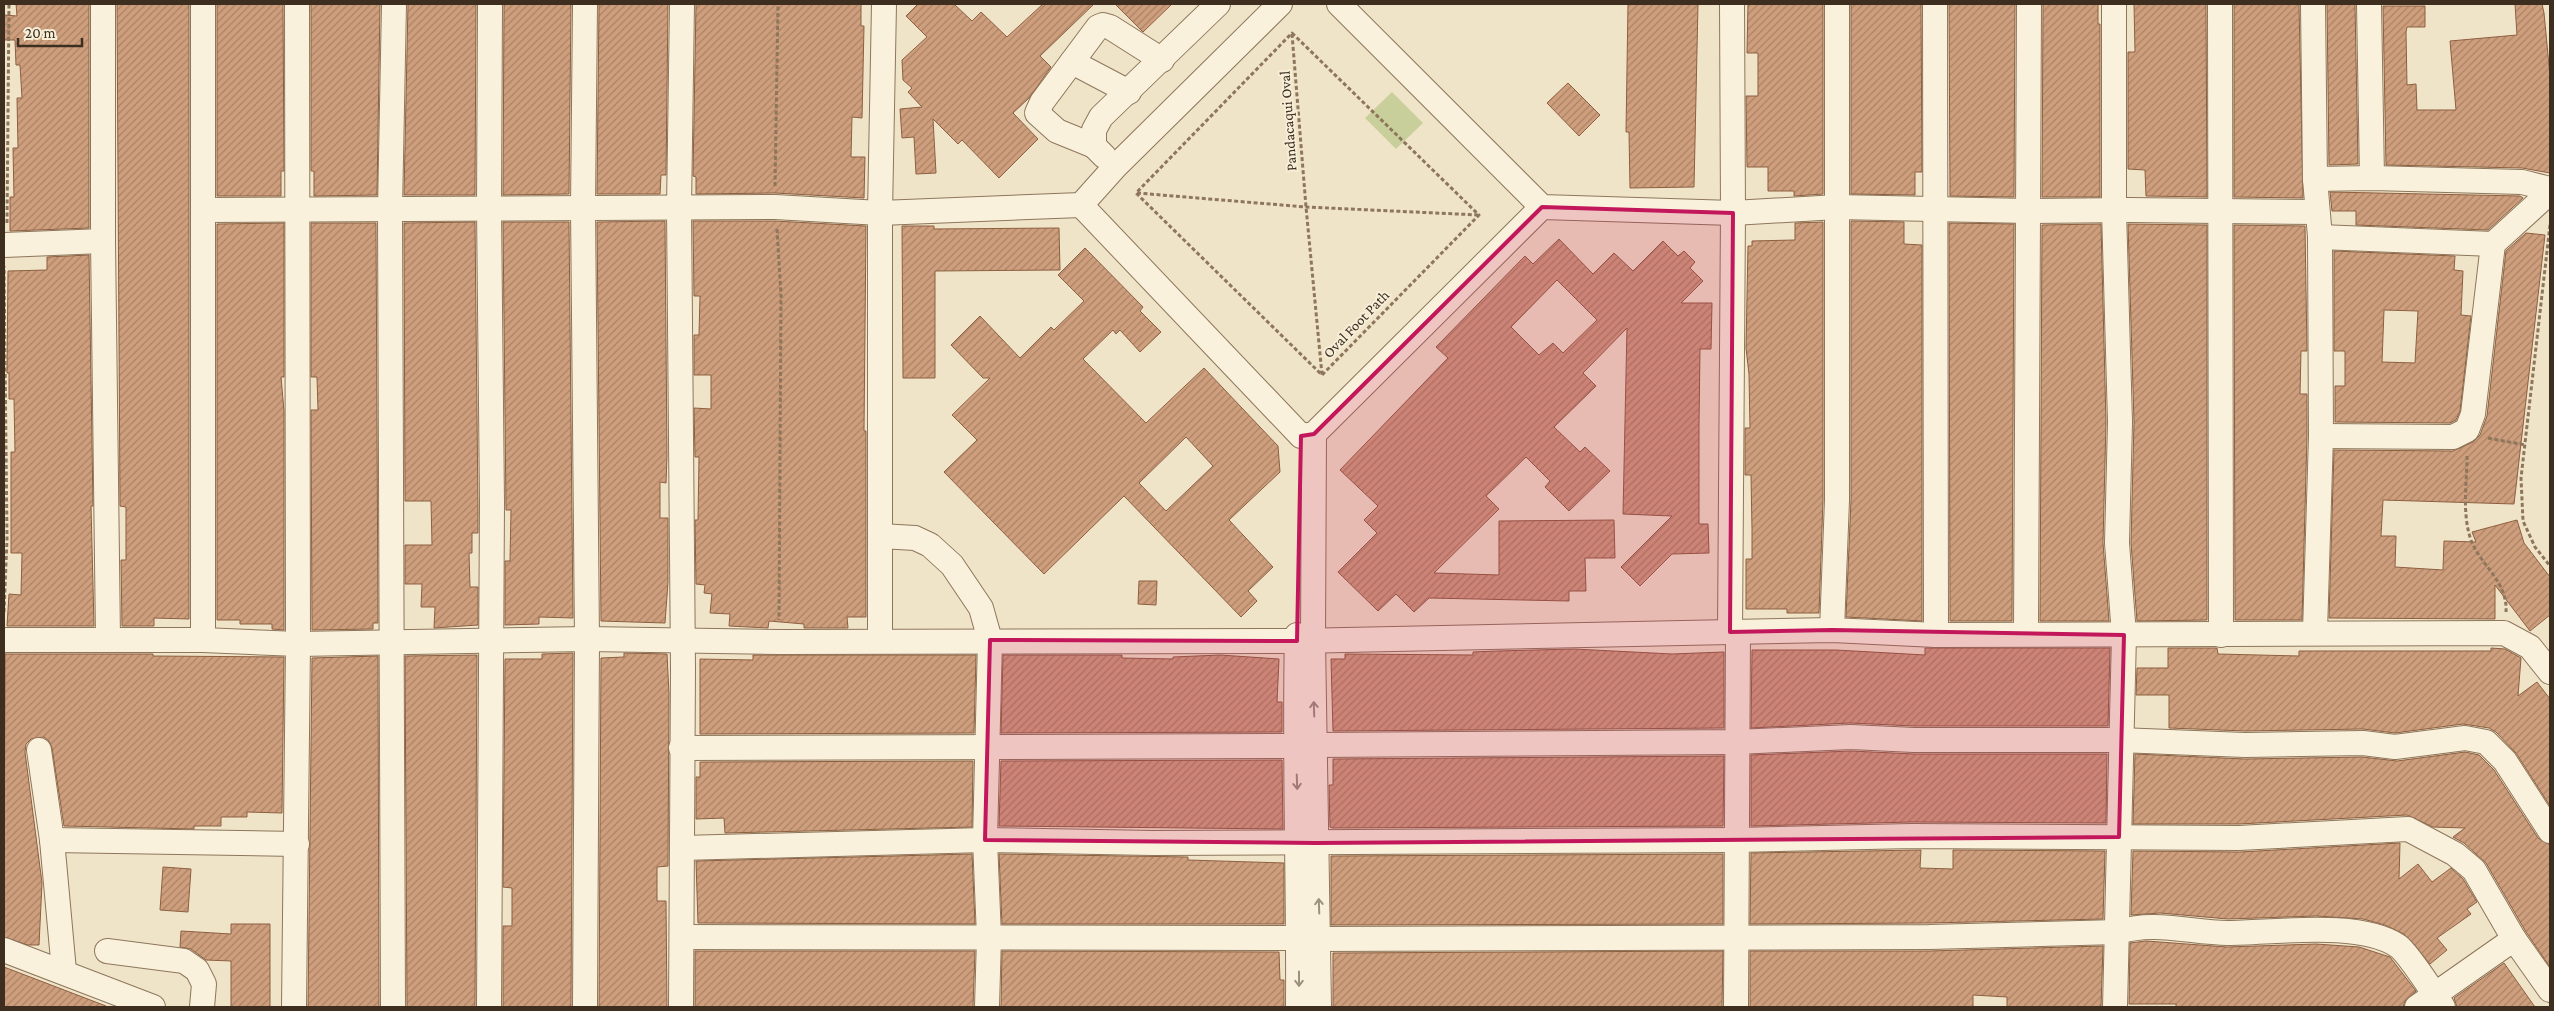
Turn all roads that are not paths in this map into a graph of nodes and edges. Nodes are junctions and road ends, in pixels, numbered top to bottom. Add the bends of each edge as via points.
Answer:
1 (103, 4) edge
2 (203, 4) edge
3 (297, 4) edge
4 (394, 4) edge
5 (490, 4) edge
6 (585, 4) edge
7 (682, 4) edge
8 (884, 4) edge
9 (1218, 4) edge
10 (1280, 4) edge
11 (1339, 4) edge
12 (1732, 4) edge
13 (1837, 4) edge
14 (1935, 4) edge
15 (2029, 4) edge
16 (2114, 4) edge
17 (2220, 4) edge
18 (2313, 4) edge
19 (2369, 4) edge
20 (1162, 60) junction
21 (1072, 62) junction
22 (1129, 92) junction
23 (1094, 146) junction
24 (1115, 167) junction
25 (2372, 178) junction
26 (2315, 179) junction
27 (2550, 191) edge
28 (1081, 205) junction
29 (583, 207) junction
30 (1542, 207) junction
31 (1837, 207) junction
32 (489, 208) junction
33 (679, 208) junction
34 (297, 209) junction
35 (390, 209) junction
36 (204, 210) junction
37 (1936, 210) junction
38 (2114, 210) junction
39 (2028, 211) junction
40 (2221, 211) junction
41 (2317, 212) junction
42 (880, 213) junction
43 (1733, 213) junction
44 (2320, 237) junction
45 (103, 241) junction
46 (2493, 244) junction
47 (5, 245) edge
48 (1308, 435) junction
49 (2321, 436) junction
50 (880, 536) junction
51 (1832, 630) junction
52 (1734, 632) junction
53 (2315, 632) junction
54 (2026, 634) junction
55 (1936, 635) junction
56 (2124, 635) junction
57 (2221, 635) junction
58 (682, 638) junction
59 (108, 639) junction
60 (587, 639) junction
61 (4, 640) edge
62 (203, 640) junction
63 (990, 640) junction
64 (492, 641) junction
65 (880, 641) junction
66 (1305, 641) junction
67 (391, 642) junction
68 (298, 644) junction
69 (2550, 672) edge
70 (2120, 740) junction
71 (1736, 742) junction
72 (1305, 745) junction
73 (988, 746) junction
74 (682, 748) junction
75 (39, 750) dead end
76 (2550, 831) edge
77 (2119, 837) junction
78 (52, 840) junction
79 (985, 840) junction
80 (1738, 840) junction
81 (1308, 843) junction
82 (297, 844) junction
83 (682, 848) junction
84 (2118, 932) junction
85 (683, 937) junction
86 (989, 937) junction
87 (1737, 937) junction
88 (1309, 938) junction
89 (2514, 939) junction
90 (4, 950) edge
91 (106, 951) dead end
92 (64, 971) junction
93 (2550, 990) edge
94 (2432, 1003) edge
95 (153, 1007) edge
96 (202, 1007) edge
97 (294, 1007) edge
98 (393, 1007) edge
99 (489, 1007) edge
100 (585, 1007) edge
101 (681, 1007) edge
102 (987, 1007) edge
103 (1298, 1007) edge
104 (1319, 1007) edge
105 (1736, 1007) edge
106 (2115, 1007) edge

1 - 45 street
2 - 36 street
3 - 34 street
4 - 35 street
5 - 32 street
6 - 29 street
7 - 33 street
8 - 42 street
9 - 20 street
10 - 24 street
11 - 30 street
12 - 43 street
13 - 31 street
14 - 37 street
15 - 39 street
16 - 38 street
17 - 40 street
18 - 26 street
19 - 25 street
20 - 21 street via 1103,25 1098,27
20 - 22 street
21 - 22 street
21 - 23 street via 1037,113 1057,131
22 - 23 street via 1101,117 1094,130
23 - 24 street
24 - 28 street
25 - 26 street
25 - 27 street via 2522,182
26 - 41 street
27 - 46 street
28 - 42 street
28 - 48 street
29 - 32 street
29 - 33 street
29 - 60 street
30 - 43 street
30 - 48 street
31 - 37 street
31 - 43 street
31 - 51 street via 1837,500
32 - 35 street
32 - 64 street
33 - 42 street via 775,207
33 - 58 street
34 - 35 street
34 - 36 street
34 - 68 street
35 - 67 street
36 - 62 street
37 - 39 street
37 - 55 street
38 - 39 street
38 - 40 street
38 - 56 street via 2120,422 2117,543
39 - 54 street
40 - 41 street
40 - 57 street
41 - 44 street
42 - 50 street
43 - 52 street
44 - 46 street
44 - 49 street
45 - 47 street
45 - 59 street
46 - 49 street via 2473,414 2467,430 2453,437
48 - 66 street
49 - 53 street
50 - 63 street via 915,538 930,545 952,565 981,608
50 - 65 street
51 - 52 street
51 - 55 street
52 - 66 street
52 - 71 street
53 - 57 street
53 - 69 street via 2504,632 2530,648
54 - 55 street
54 - 56 street
56 - 57 street
56 - 70 street
58 - 60 street
58 - 65 street via 779,642
58 - 74 street
59 - 61 street
59 - 62 street
60 - 64 street
60 - 100 street
62 - 68 street
63 - 65 street
63 - 66 street
63 - 73 street
64 - 67 street
64 - 99 street
66 - 72 street
67 - 68 street
67 - 98 street
68 - 82 street
70 - 71 street via 1851,737
70 - 76 street via 2245,745 2363,743 2395,747 2465,738 2486,742 2505,762
70 - 77 street
71 - 72 street
71 - 80 street
72 - 73 street
72 - 81 street
73 - 74 street
73 - 79 street
74 - 83 street
75 - 78 street
77 - 80 street via 1912,836
77 - 84 street
77 - 89 street via 2239,838 2408,828 2455,854 2474,870
78 - 82 street
78 - 92 street
79 - 81 street
79 - 83 street
79 - 86 street
80 - 81 street
80 - 87 street
81 - 88 street
82 - 97 street
83 - 85 street
84 - 87 street via 1929,937
84 - 94 street via 2132,927 2160,926 2226,933 2347,931 2379,936 2399,946
84 - 106 street
85 - 86 street
85 - 101 street
86 - 88 street
86 - 102 street
87 - 88 street
87 - 105 street
88 -> 103 street
88 - 104 street
89 - 93 street
89 - 94 street
90 - 92 street
91 - 96 street via 184,960 197,970 204,984
92 - 95 street

